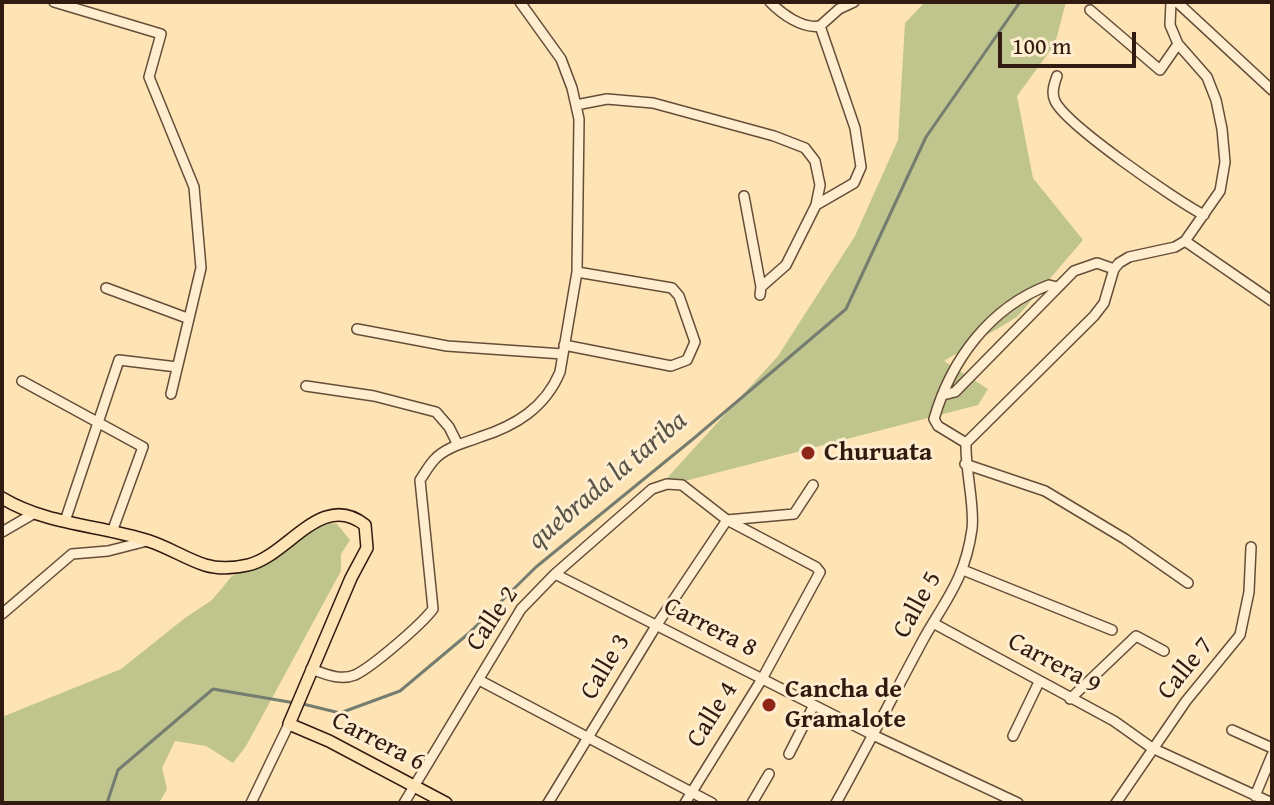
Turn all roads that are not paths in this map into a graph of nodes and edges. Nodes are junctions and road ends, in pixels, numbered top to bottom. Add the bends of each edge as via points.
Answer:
1 (54, 2) edge
2 (520, 2) edge
3 (770, 2) edge
4 (854, 2) edge
5 (1174, 2) edge
6 (1090, 10) dead end
7 (820, 26) junction
8 (1178, 44) junction
9 (1057, 76) dead end
10 (1272, 90) edge
11 (576, 105) junction
12 (744, 196) dead end
13 (816, 205) junction
14 (1204, 215) junction
15 (1185, 241) junction
16 (1114, 269) junction
17 (577, 272) junction
18 (1057, 287) junction
19 (106, 288) dead end
20 (1272, 301) edge
21 (187, 318) junction
22 (357, 329) dead end
23 (564, 350) junction
24 (177, 367) junction
25 (22, 381) dead end
26 (306, 386) dead end
27 (171, 394) dead end
28 (943, 395) junction
29 (99, 424) junction
30 (966, 443) junction
31 (458, 445) junction
32 (965, 461) junction
33 (813, 485) dead end
34 (2, 498) edge
35 (33, 514) junction
36 (727, 520) junction
37 (65, 521) junction
38 (2, 532) edge
39 (112, 532) junction
40 (150, 541) junction
41 (1251, 547) dead end
42 (963, 570) junction
43 (555, 574) junction
44 (1188, 583) dead end
45 (2, 614) edge
46 (933, 623) junction
47 (656, 626) junction
48 (1112, 630) dead end
49 (1164, 651) dead end
50 (311, 669) junction
51 (762, 679) junction
52 (479, 680) junction
53 (1039, 682) junction
54 (1070, 699) junction
55 (814, 705) junction
56 (289, 724) junction
57 (1232, 730) dead end
58 (873, 735) junction
59 (1013, 736) dead end
60 (587, 739) junction
61 (1152, 748) junction
62 (1272, 748) edge
63 (789, 754) dead end
64 (1272, 755) edge
65 (769, 774) dead end
66 (415, 785) junction
67 (992, 791) junction
68 (691, 793) junction
69 (1255, 796) junction
70 (251, 803) edge
71 (404, 803) edge
72 (446, 803) edge
73 (548, 803) edge
74 (685, 803) edge
75 (712, 803) edge
76 (752, 803) edge
77 (836, 803) edge
78 (987, 803) edge
79 (1018, 803) edge
80 (1116, 803) edge
81 (1272, 803) edge

1 - 21 street via 161,34 149,77 194,187 201,268
2 - 11 street via 561,59
3 - 7 street via 795,21
4 - 7 street
5 - 8 street via 1170,25
5 - 10 street
6 - 8 street via 1160,70
7 - 13 street via 855,128 861,167 854,183
8 - 14 street via 1207,77 1222,129 1225,162 1220,191
9 - 14 street via 1054,100 1068,116 1116,156
11 - 13 street via 607,99 653,103 805,148 815,161 820,185
11 - 17 street
12 - 13 street via 760,291 786,265
14 - 15 street
15 - 16 street via 1129,257
15 - 20 street
16 - 18 street via 1097,263 1085,266
16 - 30 street via 1094,316
17 - 23 street
17 - 23 street via 672,288 695,342 687,360 671,366
18 - 28 street via 955,392
18 - 28 street via 1025,295 991,322 964,352
19 - 21 street
21 - 24 street
22 - 23 street via 447,346
23 - 31 street via 554,387 532,412
24 - 27 street
24 - 29 street via 119,360
25 - 29 street
26 - 31 street via 436,412
28 - 30 street via 935,422
29 - 37 street
29 - 39 street via 143,447
30 - 32 street, Calle 5
31 - 50 street via 436,458 420,480 433,609 422,624 353,676 334,677
32 - 42 street, Calle 5 via 972,526
32 - 44 street via 1045,491
33 - 36 street via 794,514
34 - 35 main road
35 - 37 main road
35 - 38 street
36 - 43 street, Calle 2 via 682,485 667,484 652,489
36 - 47 street, Calle 3
36 - 51 street, Calle 4 via 816,567 820,575
37 - 39 main road
39 - 40 main road
40 - 45 street via 72,554
40 - 50 main road via 227,568 269,558 324,517 354,516 365,525 367,548
41 - 61 street, Calle 7 via 1240,635
42 - 46 street, Calle 5
42 - 48 street
43 - 47 street, Carrera 8
43 - 52 street, Calle 2 via 521,609
46 - 53 street, Carrera 9
46 - 58 street, Calle 5
47 - 51 street, Carrera 8
47 - 60 street, Calle 3
49 - 54 street via 1136,636
50 - 56 main road
51 - 55 street, Carrera 8
51 - 68 street, Calle 4
52 - 60 street
52 - 66 street, Calle 2
53 - 54 street, Carrera 9
53 - 59 street
54 - 61 street, Carrera 9
55 - 58 street, Carrera 8
55 - 63 street
56 - 66 main road, Carrera 6
56 - 70 street
57 - 62 street
58 - 67 street, Carrera 8
58 - 77 street, Calle 5
60 - 68 street
60 - 73 street, Calle 3
61 - 69 street, Carrera 9
61 - 80 street, Calle 7
64 - 69 street
65 - 76 street
66 - 71 street, Calle 2
66 - 72 main road, Carrera 6
67 - 78 street
67 - 79 street, Carrera 8
68 - 74 street, Calle 4
68 - 75 street
69 - 81 street, Carrera 9

